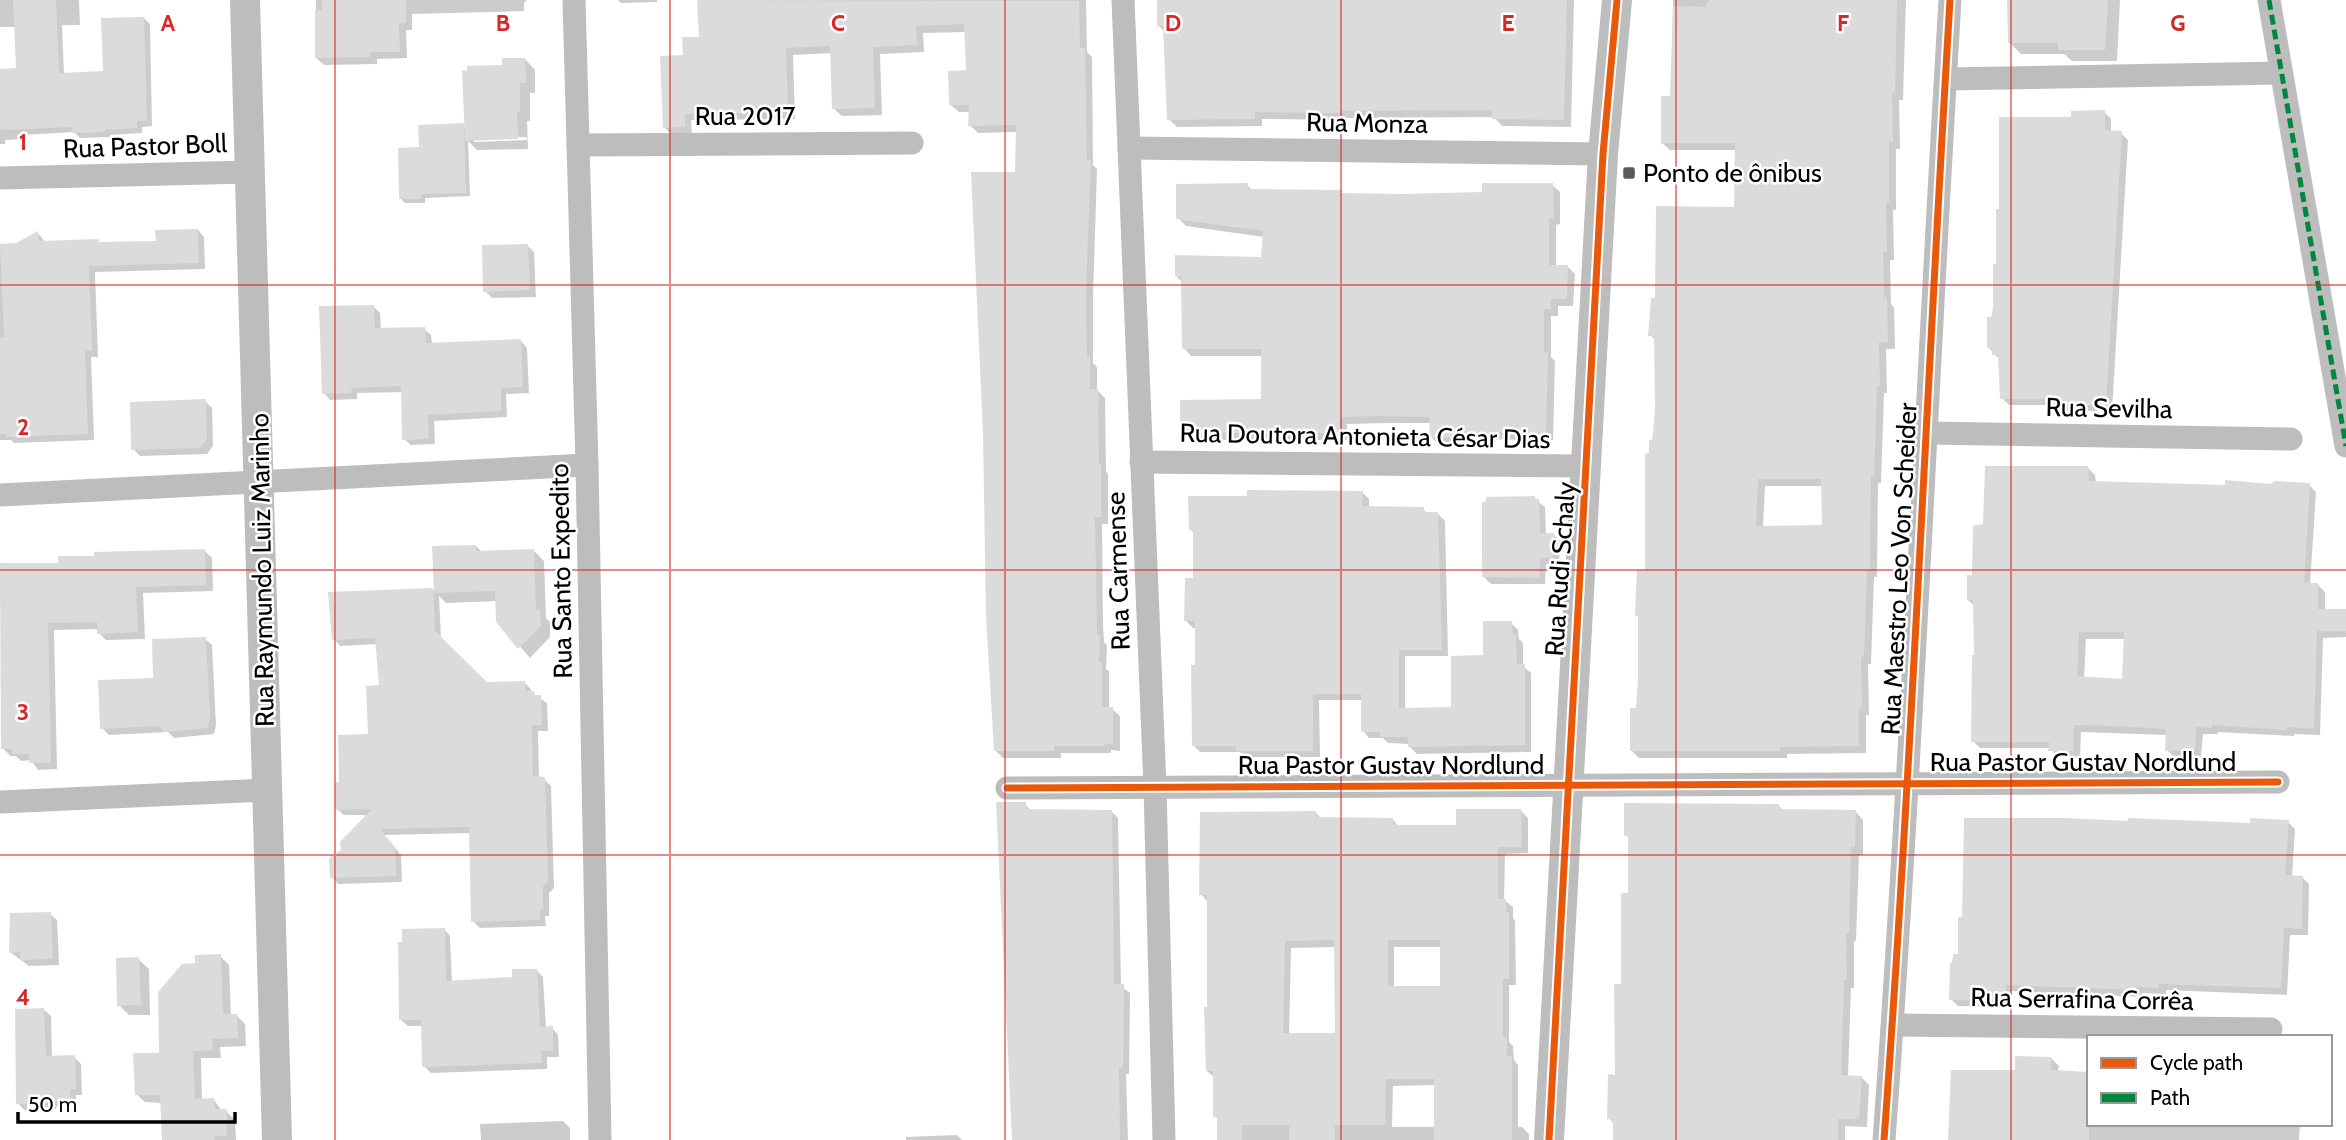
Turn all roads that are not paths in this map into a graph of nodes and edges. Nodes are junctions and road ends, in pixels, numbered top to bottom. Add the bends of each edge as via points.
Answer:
1 (245, 0) edge
2 (574, 0) edge
3 (1123, 0) edge
4 (1617, 0) edge
5 (1951, 0) edge
6 (2269, 0) edge
7 (2281, 73) junction
8 (1946, 79) junction
9 (912, 143) dead end
10 (578, 145) junction
11 (1129, 148) junction
12 (1603, 154) junction
13 (250, 172) junction
14 (0, 178) edge
15 (1926, 433) junction
16 (2291, 439) dead end
17 (2346, 446) edge
18 (1141, 461) junction
19 (587, 464) junction
20 (1588, 466) junction
21 (260, 480) junction
22 (0, 495) edge
23 (2278, 782) dead end
24 (1909, 784) junction
25 (1568, 786) junction
26 (1155, 787) junction
27 (1007, 788) dead end
28 (267, 790) junction
29 (0, 803) edge
30 (1893, 1025) junction
31 (2271, 1028) dead end
32 (277, 1140) edge
33 (600, 1140) edge
34 (1164, 1140) edge
35 (1549, 1140) edge
36 (1884, 1140) edge

1 - 13 street, Rua Raymundo Luiz Marinho
2 - 10 street, Rua Santo Expedito
3 - 11 street, Rua Carmense
4 - 12 street, Rua Rudi Schaly
5 - 8 street, Rua Maestro Leo Von Scheider
6 - 7 street
7 - 8 street
7 - 17 street
8 - 15 street, Rua Maestro Leo Von Scheider
9 - 10 street, Rua 2017
10 - 19 street, Rua Santo Expedito
11 - 12 street, Rua Monza
11 - 18 street, Rua Carmense
12 - 20 street, Rua Rudi Schaly
13 - 14 street, Rua Pastor Boll
13 - 21 street, Rua Raymundo Luiz Marinho
15 - 16 street, Rua Sevilha
15 - 24 street, Rua Maestro Leo Von Scheider
18 - 20 street, Rua Doutora Antonieta César Dias
18 - 26 street, Rua Carmense
19 - 21 street
19 - 33 street, Rua Santo Expedito
20 - 25 street, Rua Rudi Schaly
21 - 22 street
21 - 28 street, Rua Raymundo Luiz Marinho
23 - 24 street, Rua Pastor Gustav Nordlund
24 - 25 street, Rua Pastor Gustav Nordlund
24 - 30 street, Rua Maestro Leo Von Scheider
25 - 26 street, Rua Pastor Gustav Nordlund
25 - 35 street, Rua Rudi Schaly
26 - 27 street, Rua Pastor Gustav Nordlund
26 - 34 street, Rua Carmense
28 - 29 street
28 - 32 street, Rua Raymundo Luiz Marinho
30 - 31 street, Rua Serrafina Corrêa
30 - 36 street, Rua Maestro Leo Von Scheider

